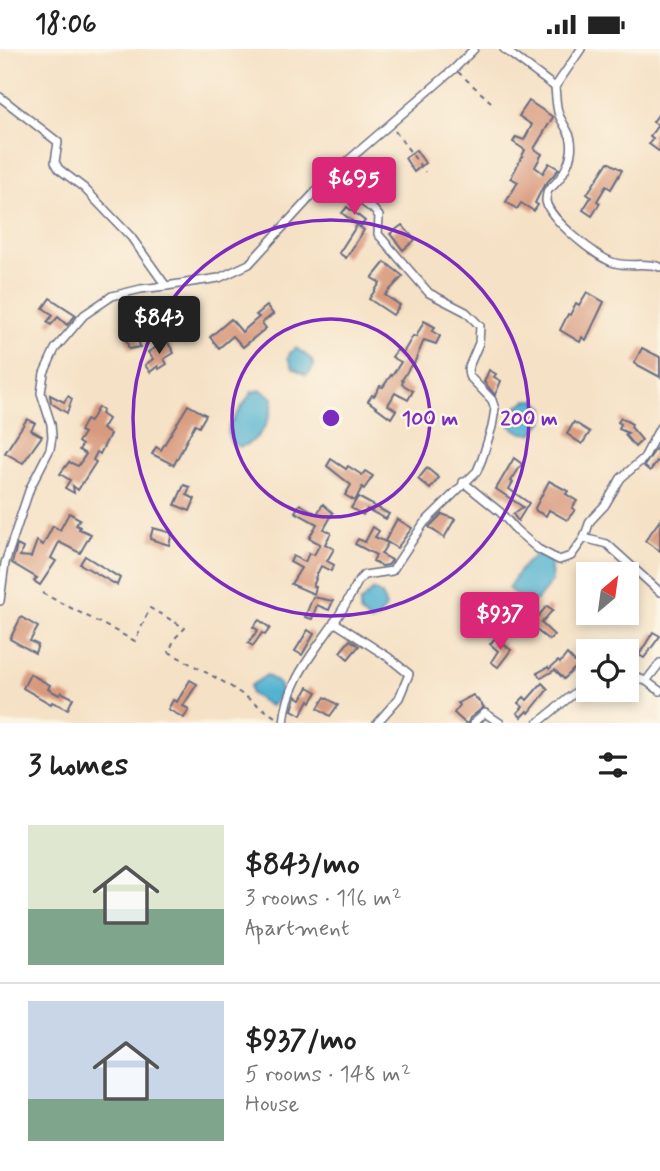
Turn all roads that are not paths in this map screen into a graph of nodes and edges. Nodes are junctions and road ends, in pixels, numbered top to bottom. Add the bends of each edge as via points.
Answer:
1 (474, 49) edge
2 (505, 49) edge
3 (581, 49) edge
4 (555, 87) junction
5 (0, 97) edge
6 (329, 177) junction
7 (660, 267) edge
8 (166, 286) junction
9 (660, 427) edge
10 (463, 482) junction
11 (584, 538) junction
12 (660, 592) edge
13 (0, 601) edge
14 (334, 622) junction
15 (660, 663) edge
16 (639, 679) edge
17 (646, 681) junction
18 (660, 691) edge
19 (576, 692) edge
20 (282, 723) edge
21 (377, 723) edge
22 (474, 723) edge
23 (500, 723) edge
24 (538, 723) edge

1 - 6 street
2 - 4 street
3 - 4 street
4 - 7 street via 571,150 562,174 548,190 546,201 554,217 606,261
5 - 8 street via 58,142 55,162 59,169 131,237
6 - 8 street via 248,264 219,278
6 - 10 street via 374,210 379,216 378,235 429,293 466,312 480,326 469,376 495,409 477,471
8 - 13 street via 112,296 84,315 55,348 41,393 51,424 50,449 30,488 5,563
9 - 11 street via 644,458 621,478 590,521
10 - 11 street via 538,549 559,560 571,556
10 - 14 street via 424,523 392,571 364,575 359,580
11 - 12 street via 607,544
14 - 20 street via 295,679
14 - 21 street via 409,674 399,698
15 - 17 street
16 - 17 street
17 - 18 street
19 - 24 street
22 - 23 street via 485,713

